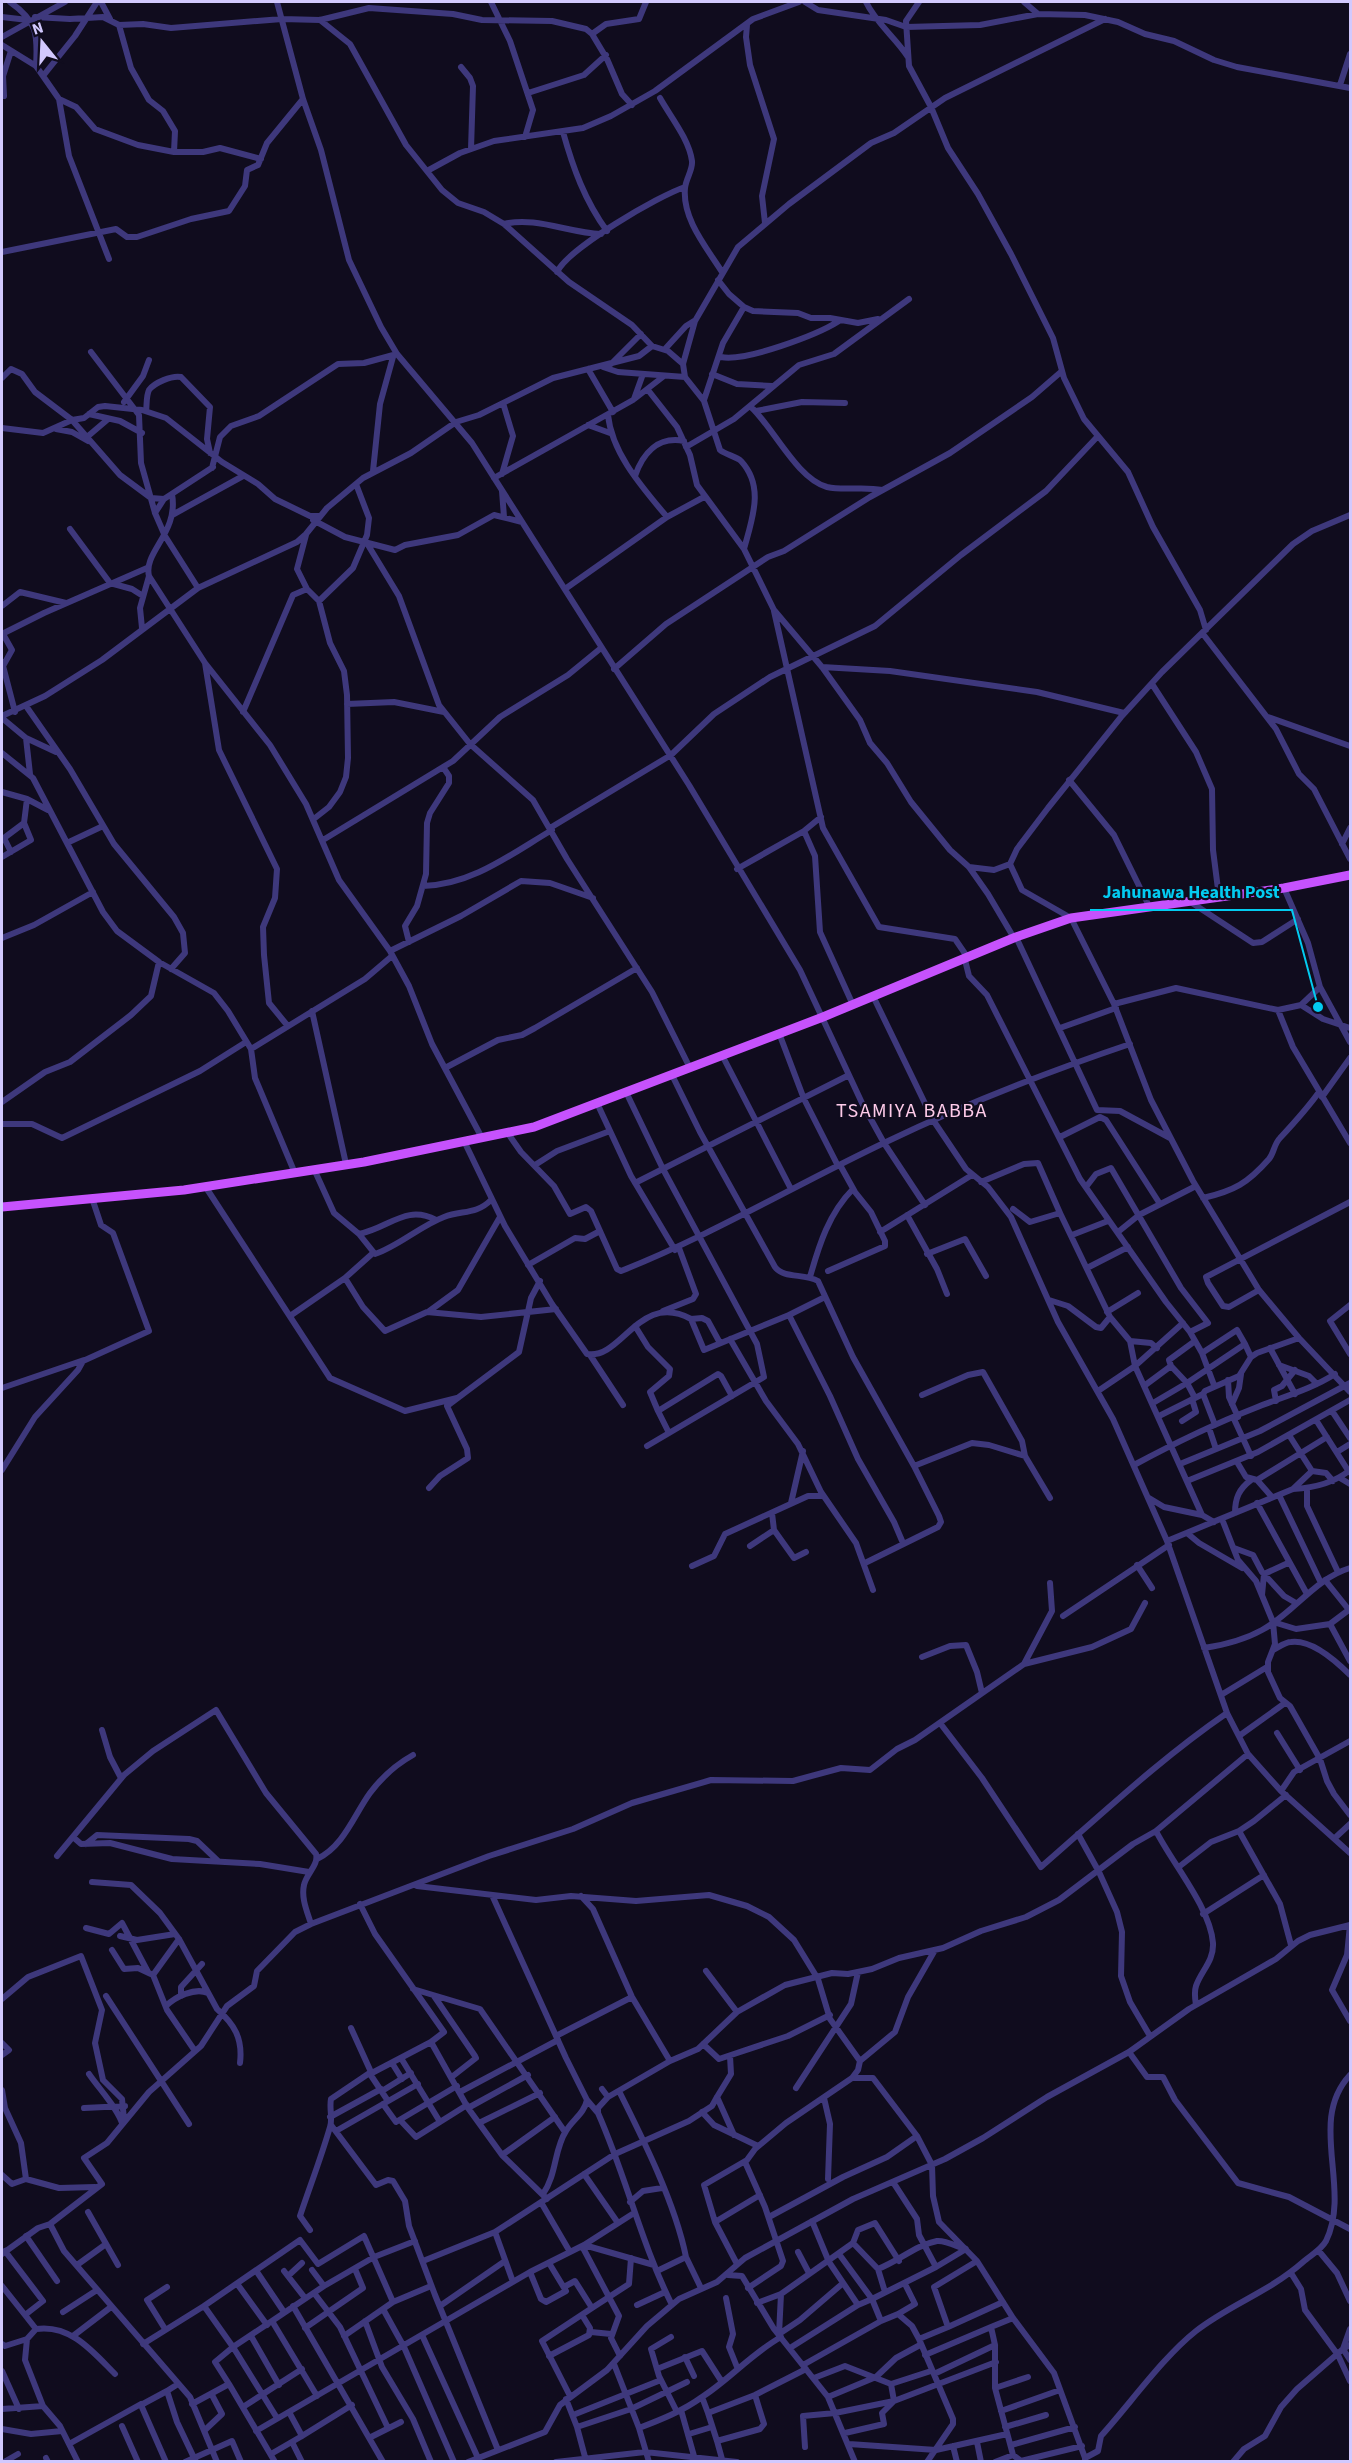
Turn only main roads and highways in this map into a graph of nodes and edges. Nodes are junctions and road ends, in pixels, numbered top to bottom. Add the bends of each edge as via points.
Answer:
1 (1350, 875) edge
2 (2, 1207) edge

1 - 2 main road via 1071,918 547,1123 346,1164 205,1186

